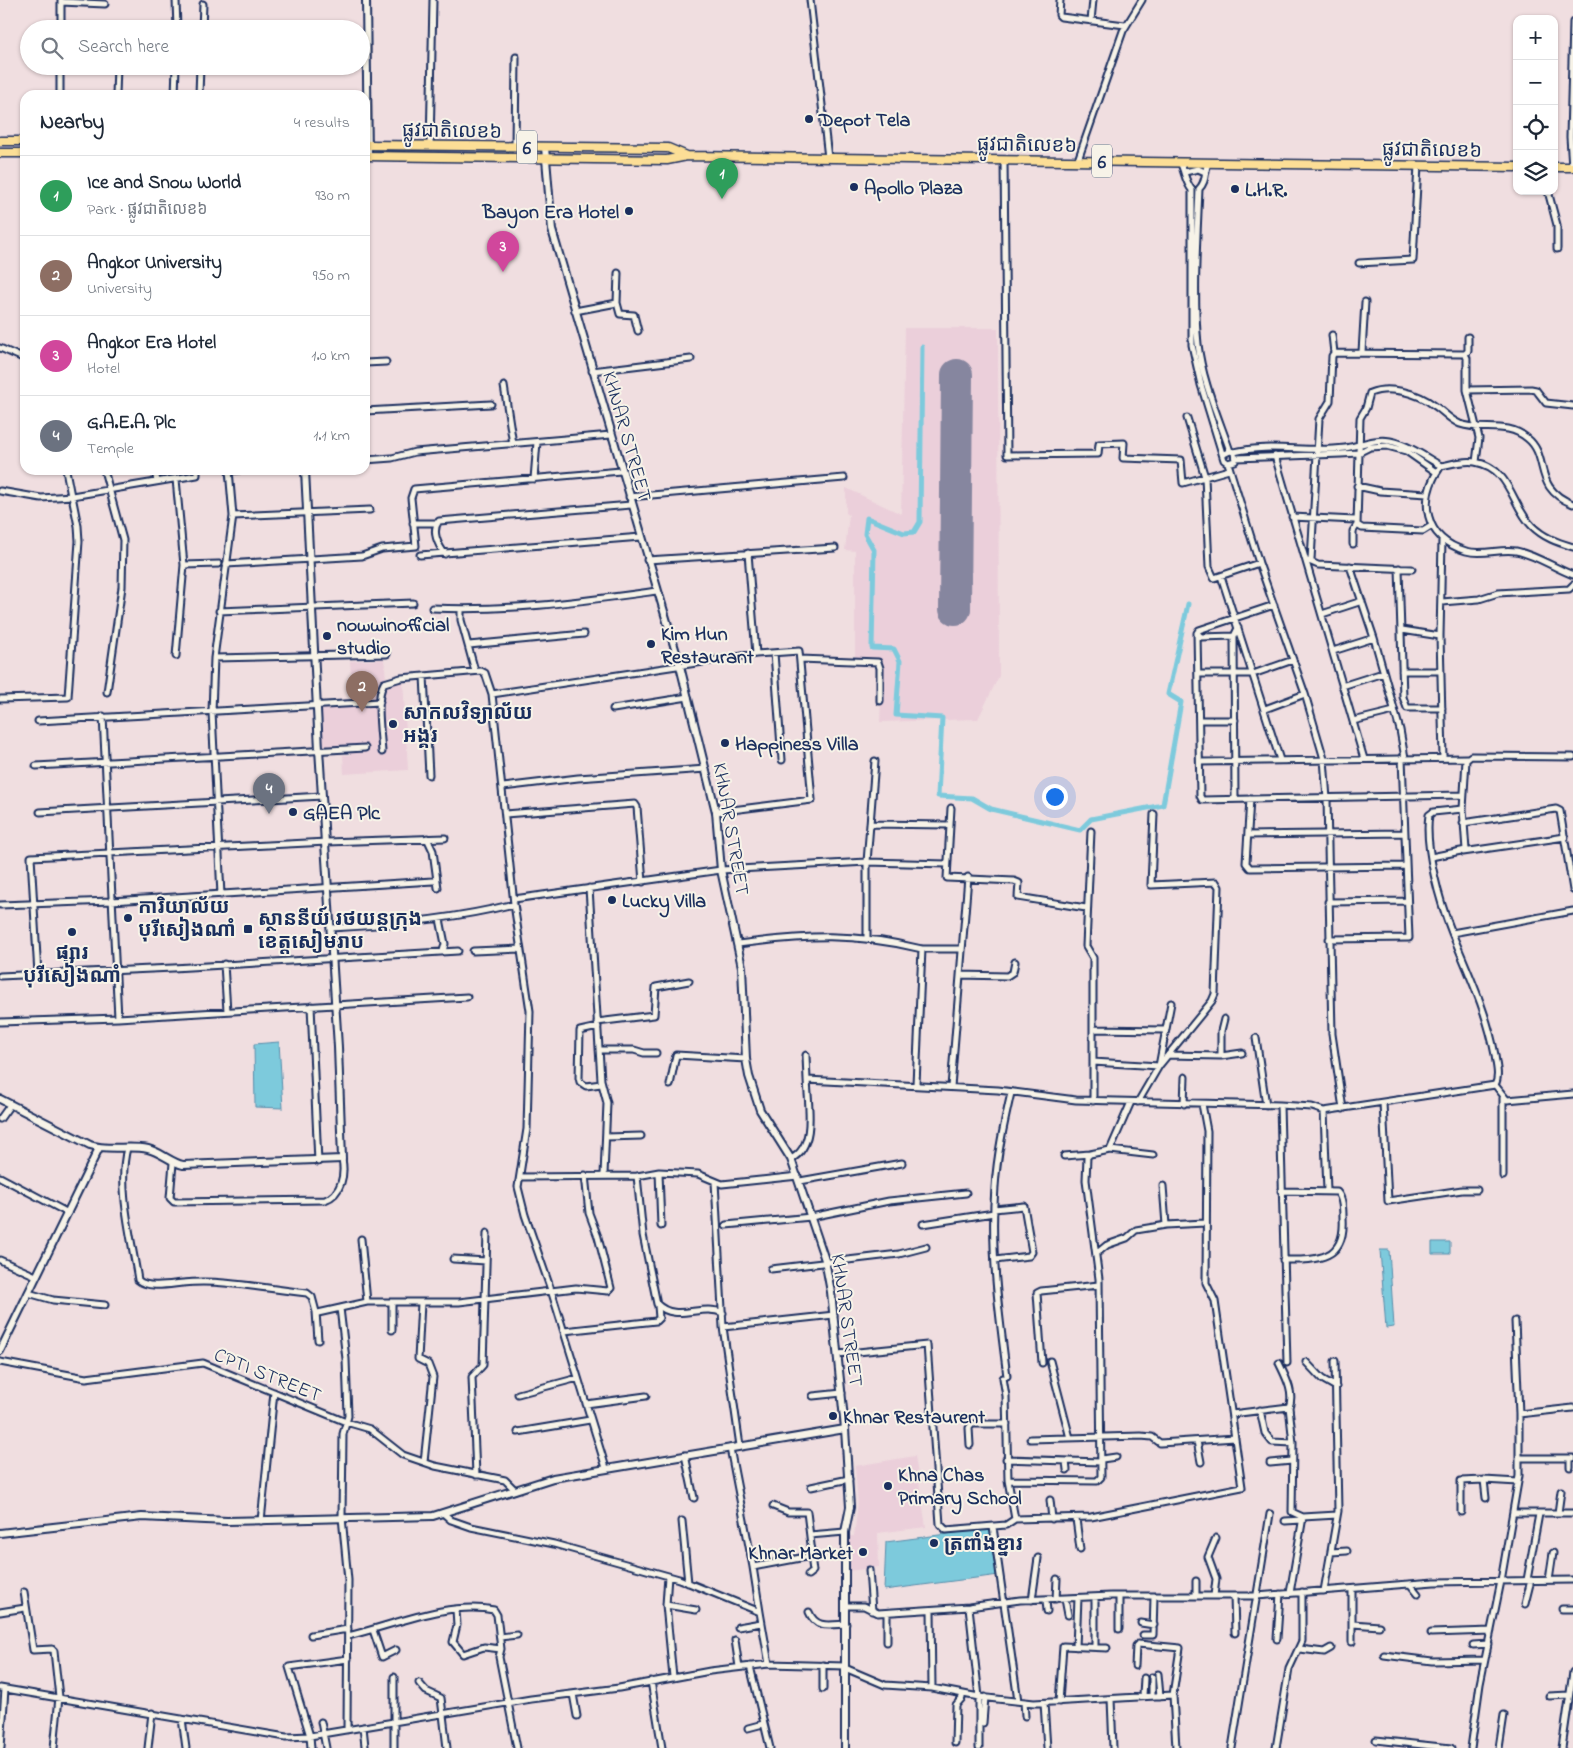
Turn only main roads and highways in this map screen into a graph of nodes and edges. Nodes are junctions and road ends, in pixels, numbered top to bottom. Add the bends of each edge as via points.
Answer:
1 (0, 141) edge
2 (20, 141) edge
3 (370, 145) edge
4 (628, 148) junction
5 (0, 152) edge
6 (20, 153) edge
7 (370, 156) edge
8 (687, 156) junction
9 (628, 159) junction
10 (1513, 167) edge
11 (1558, 167) edge
12 (1572, 167) edge

1 - 2 highway
3 - 4 highway, ផ្លូវជាតិលេខ៦ / 6
4 - 8 highway, ផ្លូវជាតិលេខ៦ / 6 via 668,148
4 - 9 highway
5 - 6 highway
7 - 9 highway, ផ្លូវជាតិលេខ៦ / 6
8 - 9 highway, ផ្លូវជាតិលេខ៦ / 6 via 667,160
8 - 10 highway, ផ្លូវជាតិលេខ៦ / 6
11 - 12 highway

